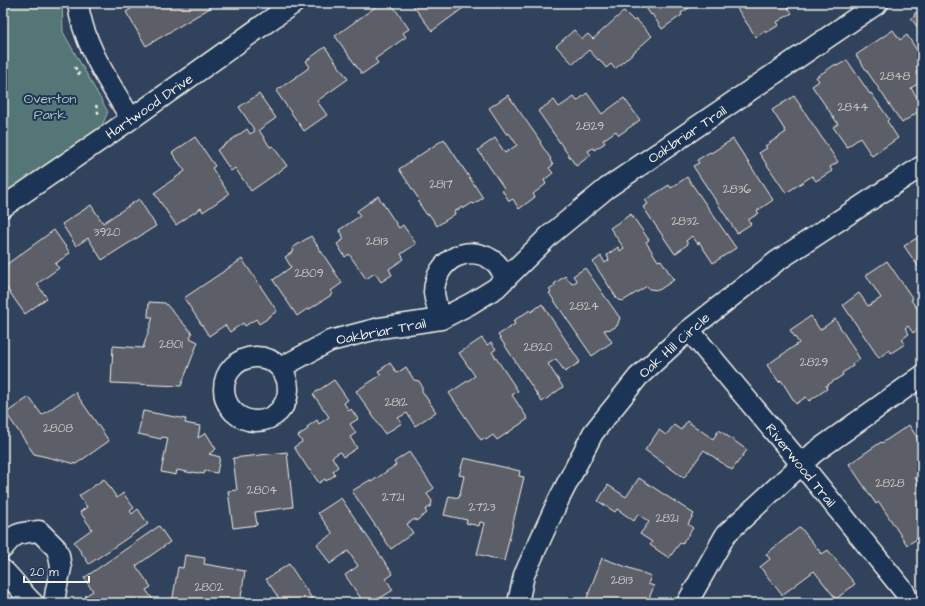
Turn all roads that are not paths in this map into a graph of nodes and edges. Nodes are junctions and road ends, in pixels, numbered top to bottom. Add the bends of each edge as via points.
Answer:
1 (78, 3) edge
2 (294, 3) edge
3 (878, 3) edge
4 (131, 120) junction
5 (922, 166) edge
6 (3, 207) edge
7 (506, 279) junction
8 (441, 319) junction
9 (689, 330) junction
10 (280, 368) dead end
11 (922, 376) edge
12 (802, 465) junction
13 (3, 548) edge
14 (3, 570) edge
15 (33, 603) edge
16 (54, 603) edge
17 (518, 603) edge
18 (687, 603) edge
19 (909, 603) edge

1 - 4 street via 91,48
2 - 4 street, Hartwood Drive
3 - 7 street, Oakbriar Trail via 607,188 550,235
4 - 6 street, Hartwood Drive
5 - 9 street, Oak Hill Circle via 777,261
7 - 8 street, Oakbriar Trail via 470,304
7 - 8 street, Oakbriar Trail via 497,264 482,255 464,254 447,261 437,276 434,293
8 - 10 street, Oakbriar Trail via 380,328 330,341
9 - 12 street, Riverwood Trail
9 - 17 street, Oak Hill Circle via 638,377 593,433 524,575
11 - 12 street via 815,452
12 - 18 street via 726,534
12 - 19 street, Riverwood Trail via 904,591
13 - 16 street via 8,540 20,533 38,531 56,548 61,568
14 - 15 street

